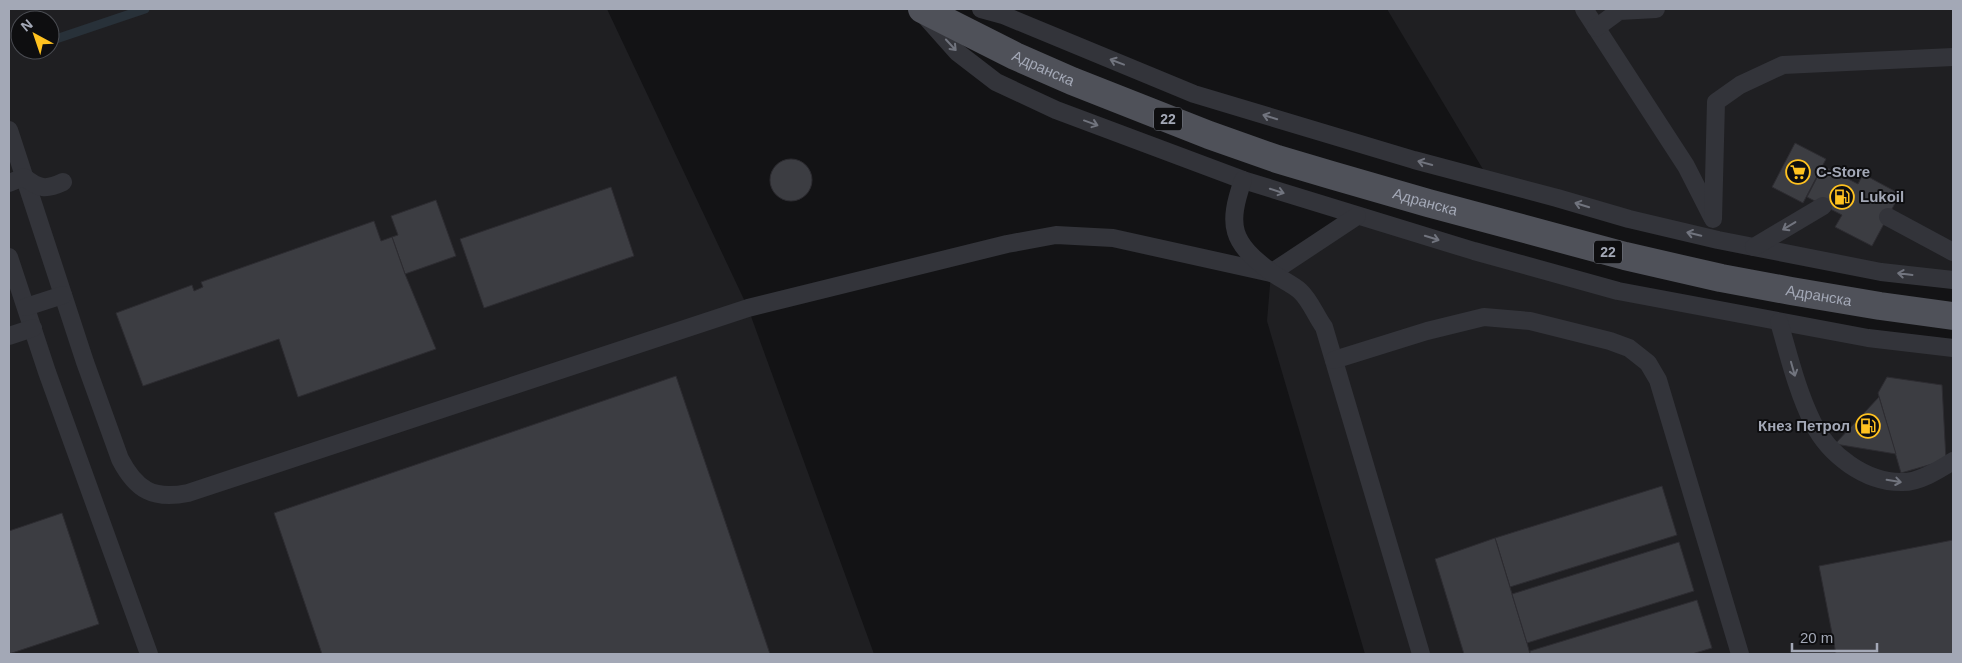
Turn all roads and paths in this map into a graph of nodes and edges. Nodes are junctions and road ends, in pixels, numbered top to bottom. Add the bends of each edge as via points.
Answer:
1 (918, 9) edge
2 (922, 9) edge
3 (981, 9) edge
4 (1584, 9) edge
5 (1656, 9) edge
6 (1596, 28) junction
7 (1953, 57) edge
8 (9, 130) edge
9 (16, 180) edge
10 (1243, 180) junction
11 (63, 182) dead end
12 (1824, 206) dead end
13 (1357, 216) junction
14 (1888, 217) dead end
15 (1713, 219) junction
16 (1718, 240) junction
17 (1754, 247) junction
18 (1953, 252) edge
19 (9, 256) edge
20 (1271, 272) junction
21 (1953, 280) edge
22 (63, 295) junction
23 (26, 307) junction
24 (1953, 316) edge
25 (1779, 322) junction
26 (33, 328) junction
27 (9, 336) edge
28 (1953, 348) edge
29 (1334, 360) junction
30 (1953, 462) edge
31 (149, 654) edge
32 (1421, 654) edge
33 (1740, 654) edge

1 -> 10 lane via 957,52 996,82 1056,110
2 - 24 main road, Адранска / 22 via 1014,56 1072,81 1209,135 1322,172 1644,261 1790,291
16 -> 3 lane via 1414,160 1194,94 1003,15
4 - 6 lane
5 - 6 lane via 1619,11
6 - 15 lane via 1686,166
7 - 15 lane via 1783,65 1740,85 1716,102
8 - 9 lane
9 - 11 lane via 42,188
9 - 22 lane
10 -> 13 lane
10 - 20 lane via 1234,204 1233,224 1240,242
12 -> 17 lane
13 - 20 lane
13 -> 25 lane via 1618,291
14 - 18 lane
15 - 16 lane
16 - 17 lane
21 -> 17 lane via 1882,272
19 - 23 lane
20 - 22 lane via 1112,238 1056,235 1007,244 748,308 171,496 155,495 128,474
20 - 29 lane via 1301,292 1324,326
22 - 23 lane
23 - 26 lane
25 - 28 lane via 1868,338
25 -> 30 lane via 1799,391 1814,425 1835,454 1870,477 1902,483 1935,473
26 - 27 lane
26 - 31 lane
29 - 32 lane
29 - 33 lane via 1484,317 1530,321 1629,348 1648,363 1658,380

